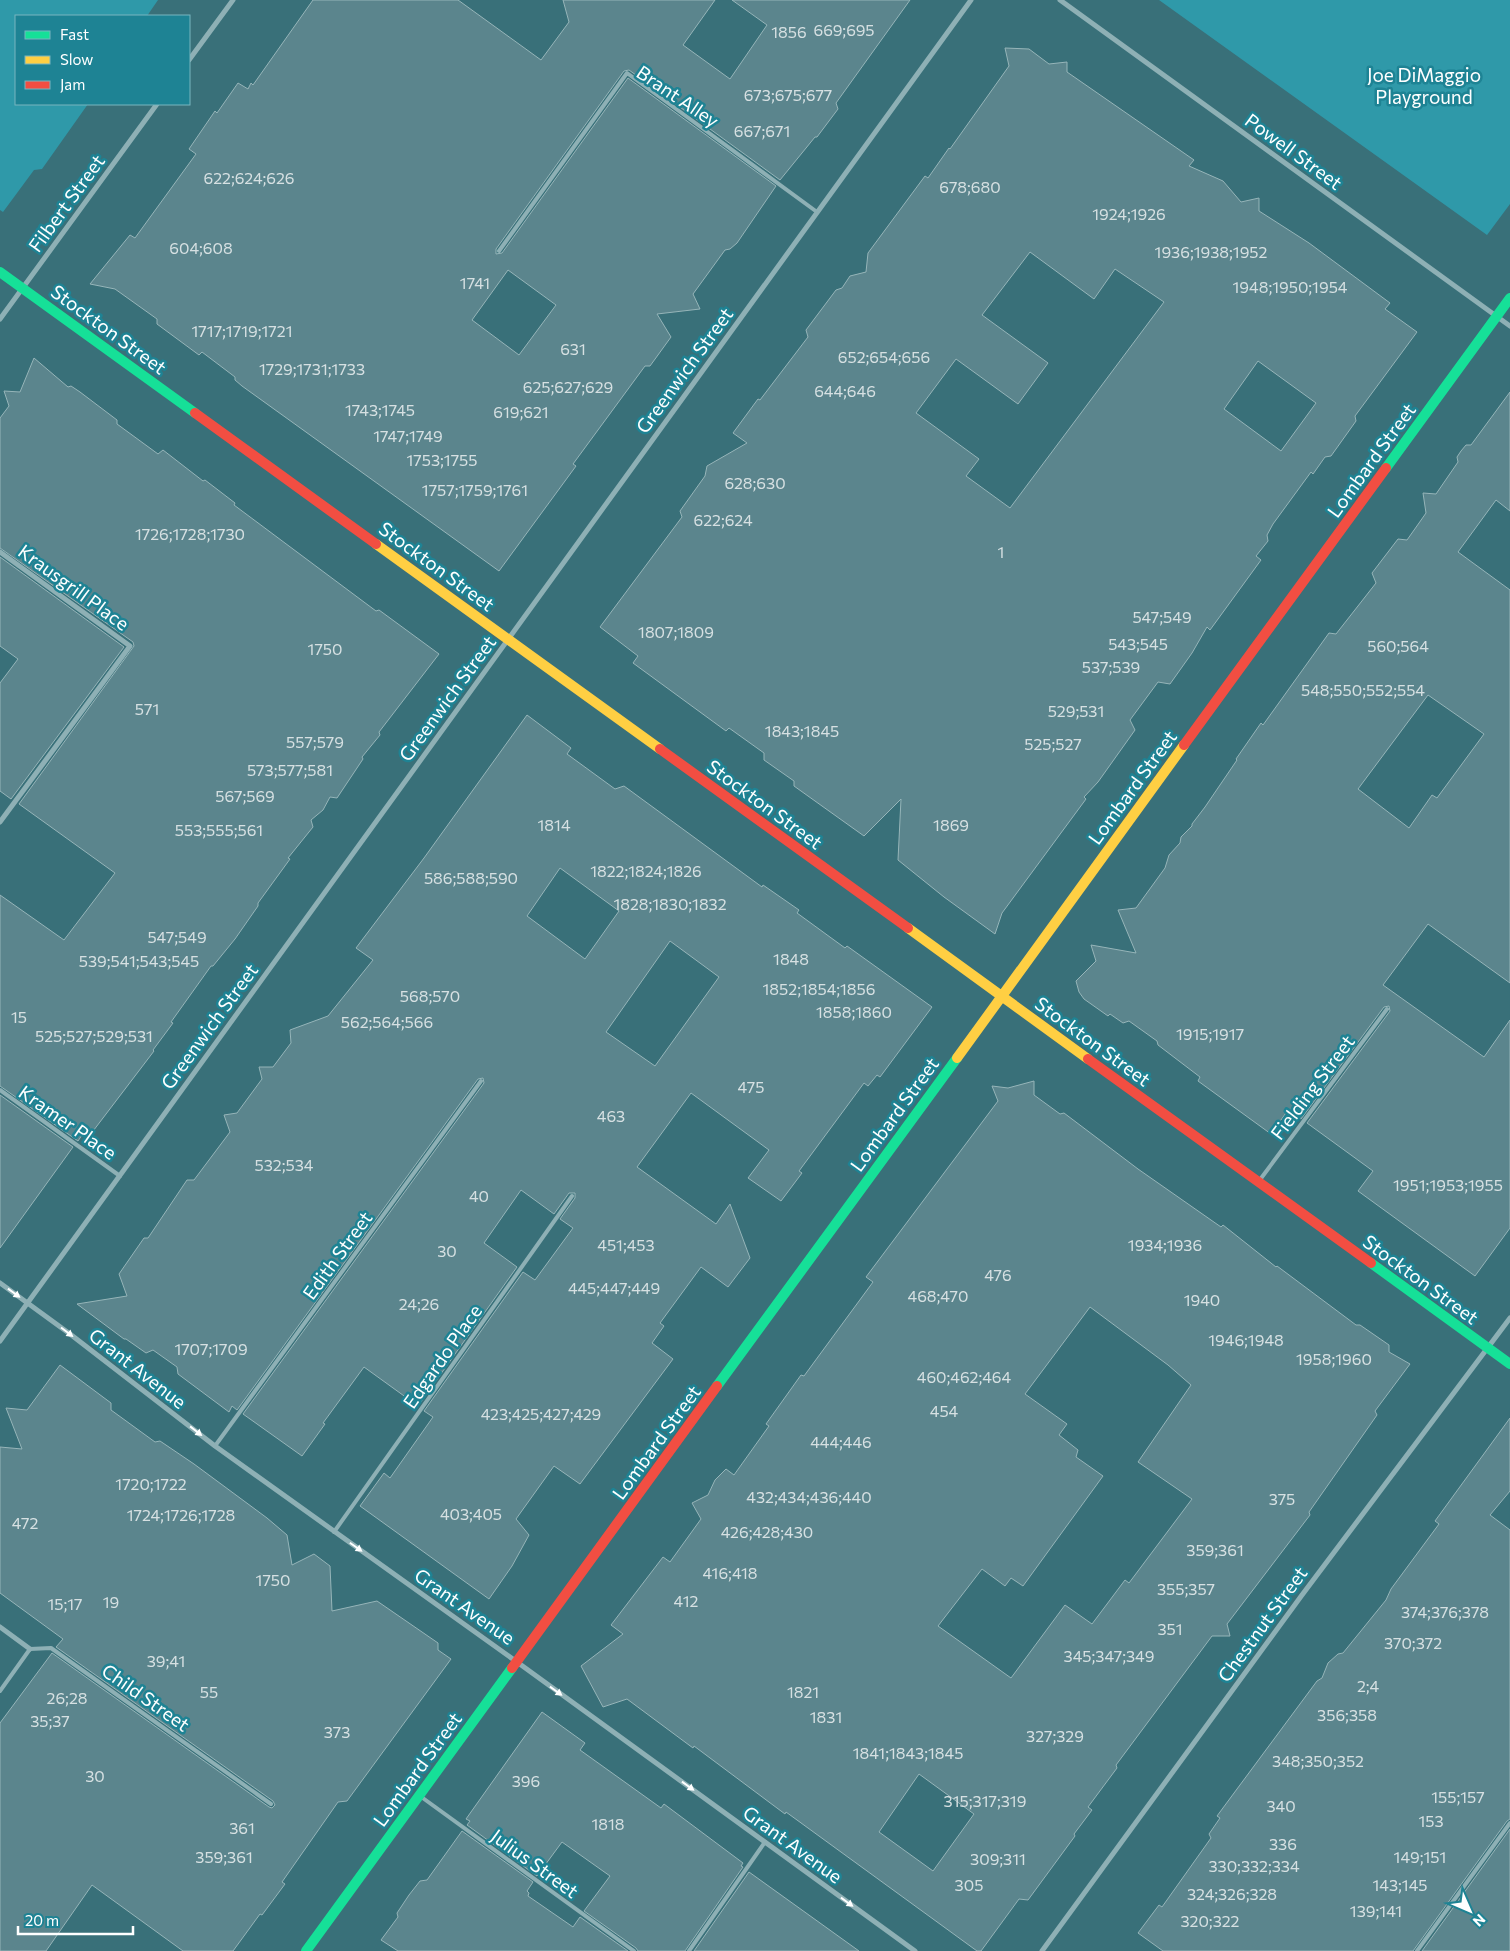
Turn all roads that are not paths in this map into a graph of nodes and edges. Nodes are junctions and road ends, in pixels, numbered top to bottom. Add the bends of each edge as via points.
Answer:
1 (233, 0) edge
2 (971, 0) edge
3 (1060, 0) edge
4 (190, 59) edge
5 (156, 105) edge
6 (817, 212) junction
7 (499, 251) dead end
8 (0, 272) edge
9 (23, 288) junction
10 (1510, 298) edge
11 (1497, 316) junction
12 (0, 319) edge
13 (1510, 326) edge
14 (0, 552) edge
15 (508, 639) junction
16 (0, 822) edge
17 (1002, 997) junction
18 (1387, 1009) dead end
19 (481, 1081) dead end
20 (0, 1090) edge
21 (120, 1176) junction
22 (1258, 1182) junction
23 (572, 1196) dead end
24 (0, 1284) edge
25 (28, 1304) junction
26 (1510, 1318) edge
27 (0, 1341) edge
28 (1488, 1349) junction
29 (1510, 1364) edge
30 (215, 1446) junction
31 (334, 1532) junction
32 (0, 1627) edge
33 (30, 1649) junction
34 (517, 1662) junction
35 (0, 1692) edge
36 (420, 1796) junction
37 (271, 1804) dead end
38 (1510, 1823) edge
39 (765, 1842) junction
40 (306, 1951) edge
41 (634, 1951) edge
42 (689, 1951) edge
43 (915, 1951) edge
44 (1042, 1951) edge
45 (1417, 1951) edge

1 - 4 street
2 - 6 street, Greenwich Street
3 - 11 street, Powell Street
5 - 9 street, Filbert Street
6 - 7 lane, Brant Alley via 627,73
6 - 15 street, Greenwich Street
8 - 9 street, Stockton Street
9 - 12 street, Filbert Street
9 - 15 street, Stockton Street
10 - 11 street, Lombard Street
11 - 13 street, Powell Street
11 - 17 street, Lombard Street
14 - 16 street, Krausgrill Place via 130,646
15 - 17 street, Stockton Street
15 - 21 street, Greenwich Street
17 - 22 street, Stockton Street
17 - 34 street, Lombard Street
18 - 22 lane, Fielding Street
19 - 30 lane, Edith Street
20 - 21 lane, Kramer Place
21 - 25 street, Greenwich Street
22 - 28 street, Stockton Street
23 - 31 lane, Edgardo Place
24 -> 25 street, Grant Avenue
25 - 27 street, Greenwich Street
25 -> 30 street, Grant Avenue
26 - 28 street, Chestnut Street
28 - 29 street, Stockton Street
28 - 44 street, Chestnut Street via 1302,1595
30 - 31 street, Grant Avenue
31 -> 34 street, Grant Avenue
32 - 33 street
33 - 35 lane
33 - 37 lane, Child Street via 51,1648
34 - 36 street, Lombard Street
34 -> 39 street, Grant Avenue
36 - 40 street, Lombard Street
36 - 41 lane, Julius Street
38 - 45 lane
39 - 42 lane
39 -> 43 street, Grant Avenue

